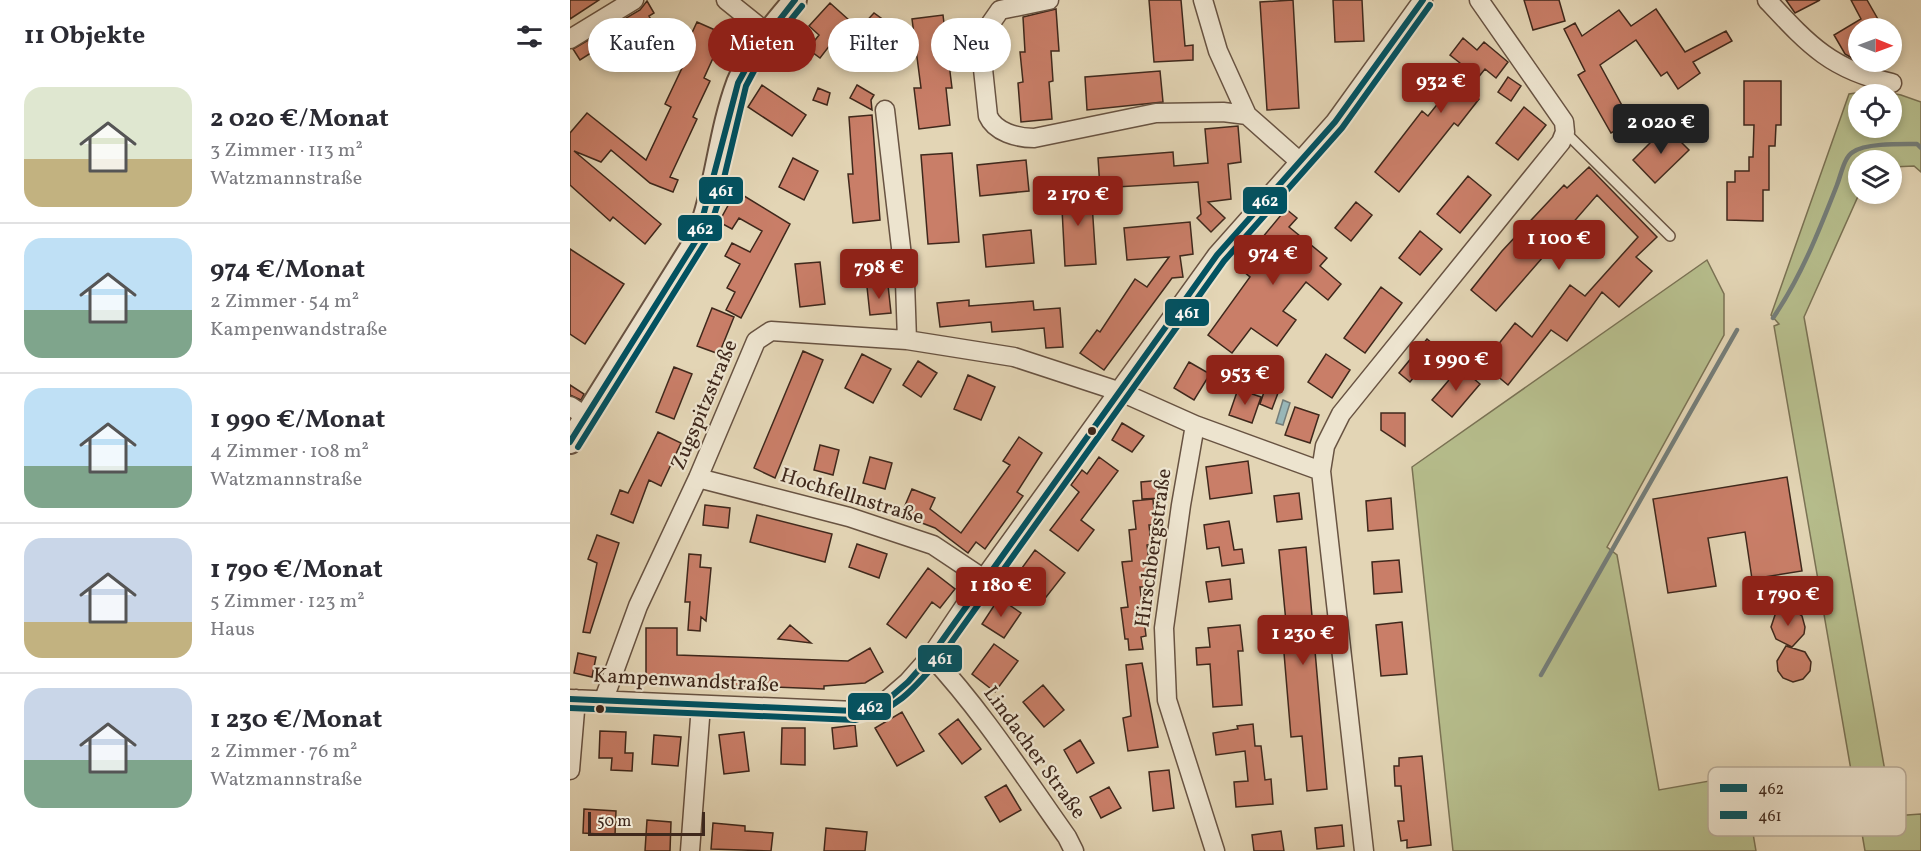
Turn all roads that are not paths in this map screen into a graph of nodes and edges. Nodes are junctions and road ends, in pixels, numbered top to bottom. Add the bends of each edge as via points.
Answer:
1 (634, 0) edge
2 (726, 0) edge
3 (795, 0) edge
4 (1049, 0) edge
5 (1203, 0) edge
6 (1423, 0) edge
7 (1479, 0) edge
8 (1767, 0) edge
9 (748, 18) edge
10 (780, 18) edge
11 (570, 39) edge
12 (745, 72) edge
13 (1892, 83) dead end
14 (885, 110) dead end
15 (1247, 115) junction
16 (1565, 132) junction
17 (1299, 161) junction
18 (1670, 236) dead end
19 (907, 340) junction
20 (1120, 392) junction
21 (578, 411) edge
22 (1195, 425) junction
23 (570, 442) edge
24 (1321, 471) junction
25 (698, 478) junction
26 (984, 579) junction
27 (931, 656) junction
28 (573, 699) edge
29 (604, 699) junction
30 (701, 705) junction
31 (570, 770) edge
32 (690, 851) edge
33 (1074, 851) edge
34 (1215, 851) edge
35 (1364, 851) edge

1 - 11 street
2 - 9 street
3 - 10 street
4 - 15 street via 1000,10 984,33 981,50 991,124 1020,138 1034,138 1156,113
5 - 15 street via 1218,51
6 - 17 street, Kampenwandstraße via 1335,122
7 - 16 street via 1564,122
8 - 13 street via 1825,58 1844,69
12 - 21 street via 734,97 709,206 697,239
14 - 19 street via 905,282
15 - 17 street
16 - 18 lane
16 - 24 street via 1561,142 1341,414 1325,446
17 - 20 street, Kampenwandstraße via 1218,255
19 - 20 street, Zugspitzstraße via 1014,357
19 - 25 street, Zugspitzstraße via 780,331 764,334 756,341
20 - 22 street, Zugspitzstraße
20 - 26 street, Kampenwandstraße
21 - 23 street
22 - 24 street, Zugspitzstraße
22 - 34 street, Hirschbergstraße via 1165,616 1167,700
24 - 35 street
25 - 26 street, Hochfellnstraße via 849,517 933,545
25 - 29 street, Zugspitzstraße via 638,606
26 - 27 street, Kampenwandstraße
27 - 30 street, Kampenwandstraße via 897,692 872,707 855,711
27 - 33 street, Lindacher Straße via 1011,755
28 - 29 street, Kampenwandstraße
28 - 31 street
29 - 30 street, Kampenwandstraße
30 - 32 street

